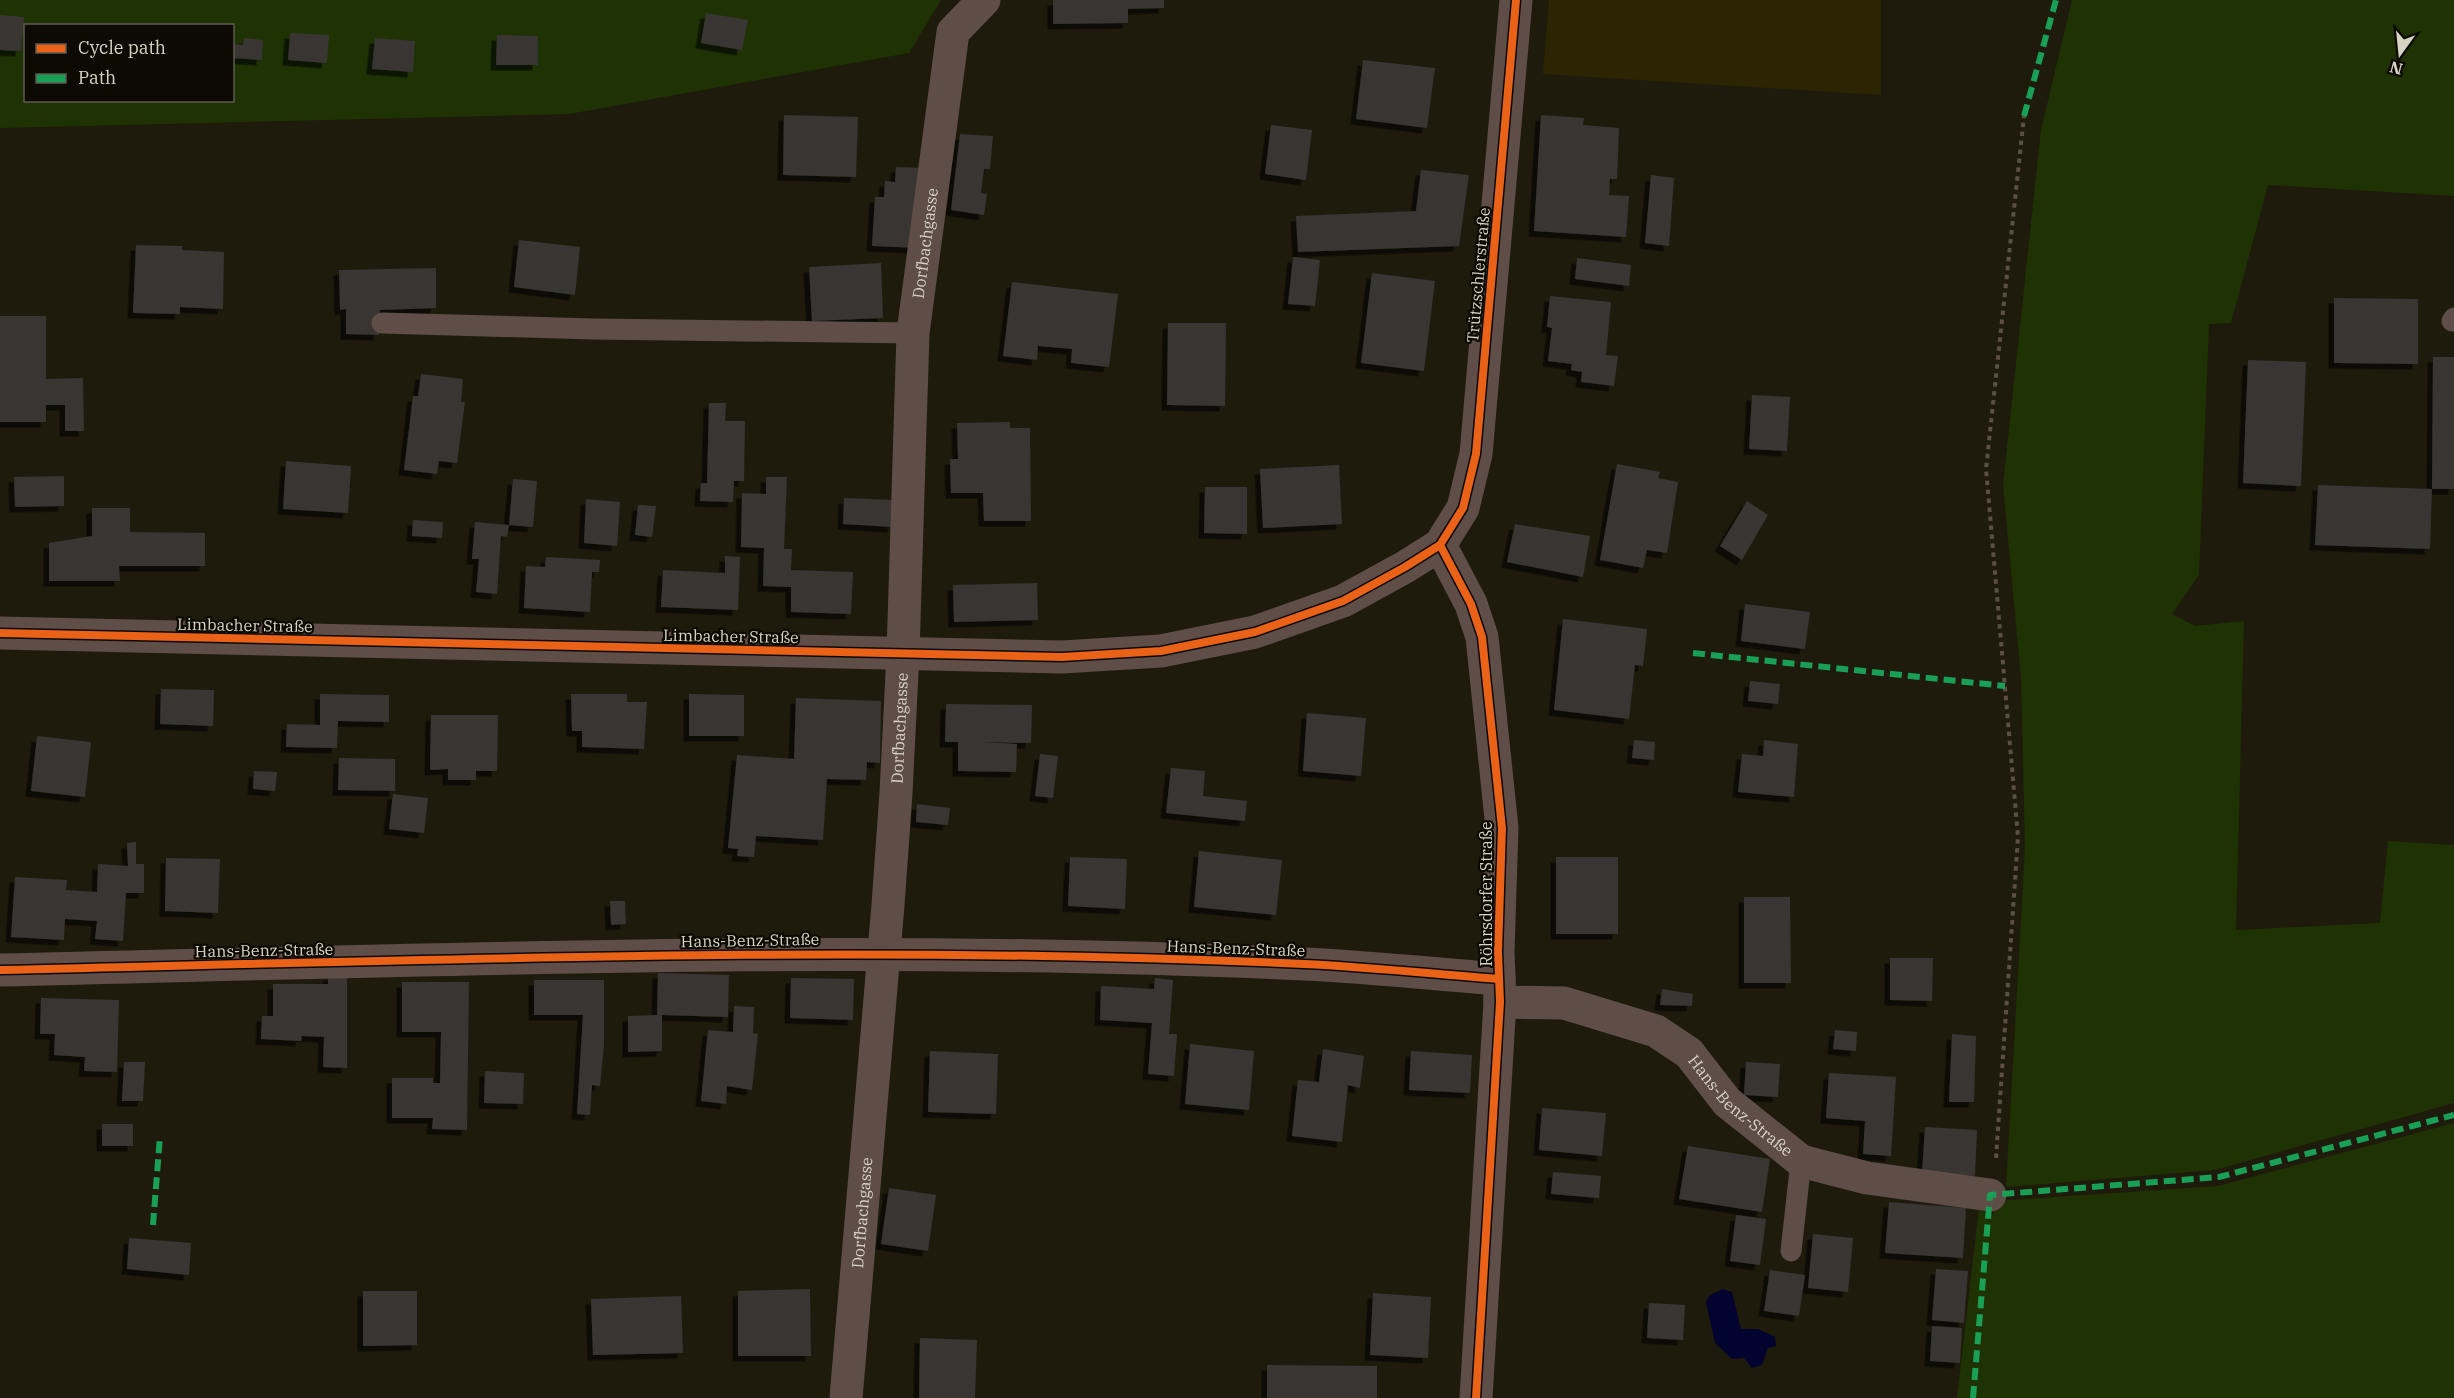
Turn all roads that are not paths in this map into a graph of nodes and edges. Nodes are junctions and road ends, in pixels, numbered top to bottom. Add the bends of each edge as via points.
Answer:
1 (984, 0) edge
2 (1516, 0) edge
3 (382, 323) dead end
4 (913, 333) junction
5 (1440, 545) junction
6 (0, 633) edge
7 (903, 653) junction
8 (884, 953) junction
9 (0, 970) edge
10 (1500, 991) junction
11 (1801, 1161) junction
12 (1990, 1195) road end
13 (1791, 1251) dead end
14 (846, 1398) edge
15 (1476, 1398) edge

1 - 4 street, Dorfbachgasse via 953,32
2 - 5 street, Trützschlerstraße via 1476,454 1463,508
3 - 4 lane
4 - 7 street, Dorfbachgasse
5 - 7 street, Limbacher Straße via 1343,601 1255,632 1161,651 1062,657
5 - 10 street, Röhrsdorfer Straße via 1471,604 1482,638 1502,828
6 - 7 street, Limbacher Straße
7 - 8 street, Dorfbachgasse
8 - 9 street, Hans-Benz-Straße
8 - 10 street, Hans-Benz-Straße via 1308,964
8 - 14 street, Dorfbachgasse
10 - 11 street, Hans-Benz-Straße via 1564,1003 1656,1031 1689,1053 1727,1102
10 - 15 street, Röhrsdorfer Straße
11 - 12 street, Hans-Benz-Straße via 1868,1179
11 - 13 lane

